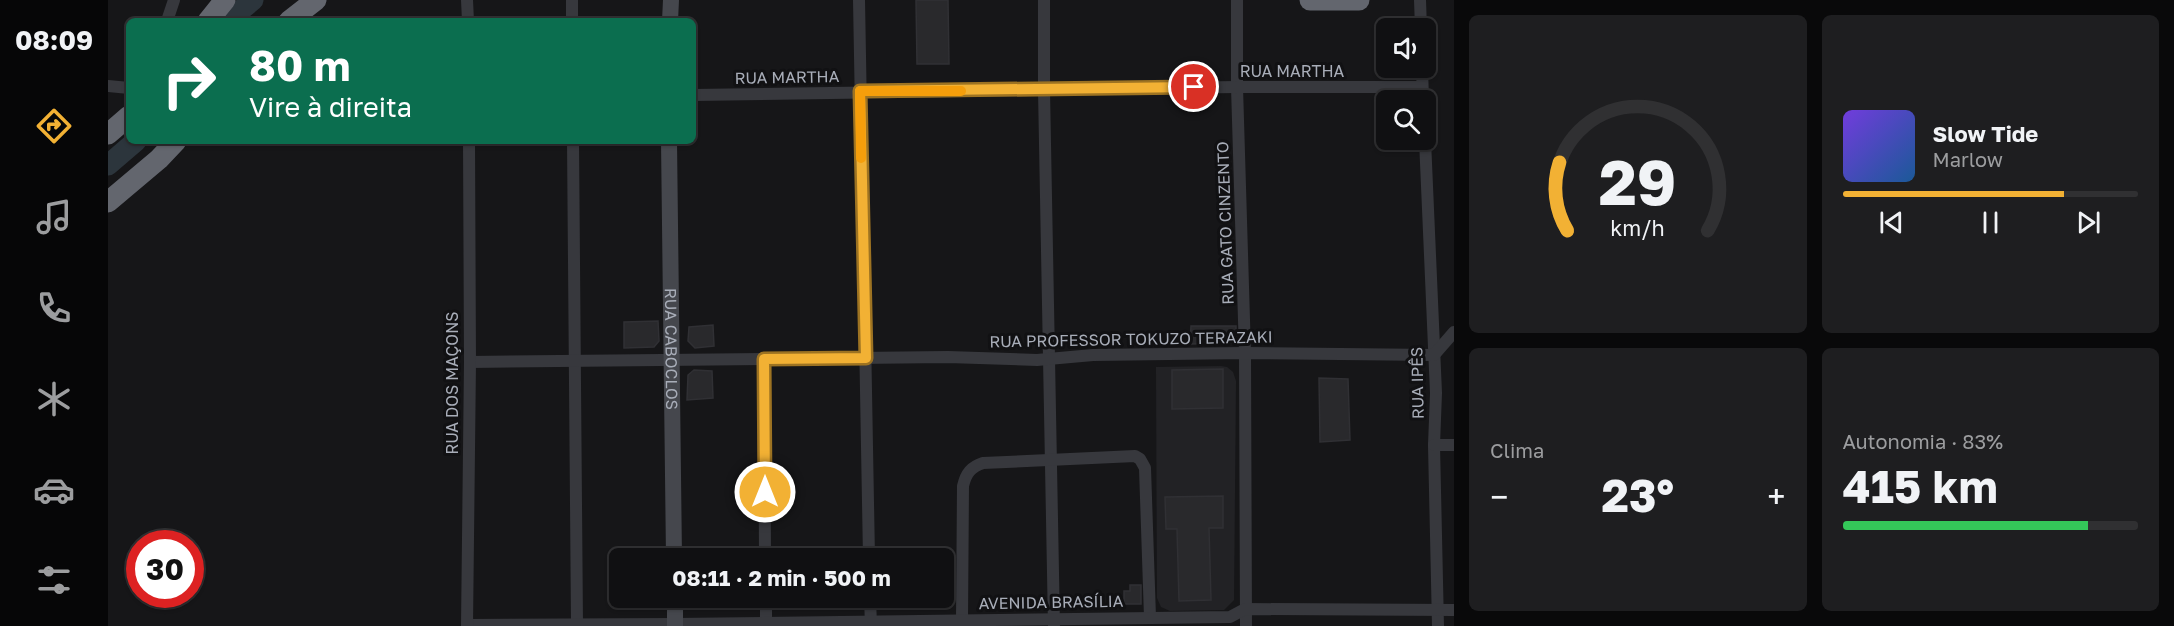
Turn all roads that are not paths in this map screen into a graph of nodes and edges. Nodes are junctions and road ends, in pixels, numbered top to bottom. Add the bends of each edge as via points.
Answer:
1 (174, 0) edge
2 (225, 0) edge
3 (316, 0) edge
4 (467, 0) edge
5 (572, 0) edge
6 (671, 0) edge
7 (859, 0) edge
8 (1044, 0) edge
9 (1237, 0) edge
10 (1310, 0) edge
11 (1359, 0) edge
12 (1420, 0) edge
13 (168, 18) edge
14 (210, 18) edge
15 (293, 18) edge
16 (468, 18) edge
17 (572, 18) edge
18 (670, 18) edge
19 (1421, 18) edge
20 (1422, 78) edge
21 (108, 86) edge
22 (1237, 87) junction
23 (1422, 87) junction
24 (126, 88) edge
25 (1044, 90) junction
26 (1422, 90) edge
27 (860, 91) junction
28 (696, 95) edge
29 (126, 119) edge
30 (108, 134) edge
31 (173, 144) edge
32 (469, 144) edge
33 (573, 144) edge
34 (669, 144) edge
35 (1425, 150) edge
36 (108, 202) edge
37 (1454, 332) edge
38 (1449, 342) edge
39 (1245, 352) junction
40 (1434, 355) junction
41 (866, 358) junction
42 (764, 359) junction
43 (671, 360) junction
44 (1050, 360) junction
45 (576, 361) junction
46 (470, 362) junction
47 (1434, 445) junction
48 (1454, 445) edge
49 (1051, 460) junction
50 (674, 548) edge
51 (765, 548) edge
52 (869, 548) edge
53 (675, 608) edge
54 (766, 608) edge
55 (870, 608) edge
56 (1245, 609) junction
57 (1438, 610) junction
58 (1454, 610) edge
59 (1150, 617) junction
60 (962, 620) junction
61 (766, 622) junction
62 (1054, 622) edge
63 (577, 624) junction
64 (871, 624) edge
65 (675, 625) edge
66 (467, 626) edge
67 (1246, 626) edge
68 (1438, 626) edge

1 - 13 street
2 - 14 highway
3 - 15 highway
4 - 16 street
5 - 17 street
6 - 18 street
7 - 27 street
8 - 25 street
9 - 22 street, RUA GATO CINZENTO
10 - 11 highway
12 - 19 street
20 - 23 street
21 - 24 street
22 - 23 street, RUA MARTHA
22 - 25 street, RUA MARTHA
22 - 39 street, RUA GATO CINZENTO
23 - 26 street
25 - 27 street, RUA MARTHA
25 - 44 street
27 - 28 street, RUA MARTHA
27 - 41 street
29 - 30 highway
31 - 36 highway
32 - 46 street, RUA DOS MAÇONS
33 - 45 street
34 - 43 street, RUA CABOCLOS
35 - 40 street, RUA IPÊS
37 - 38 street
38 - 40 street
39 - 40 street, RUA PROFESSOR TOKUZO TERAZAKI
39 - 44 street, RUA PROFESSOR TOKUZO TERAZAKI via 1093,355
39 - 56 street, RUA GATO CINZENTO
40 - 47 street, RUA IPÊS
41 - 42 street, RUA PROFESSOR TOKUZO TERAZAKI
41 - 44 street, RUA PROFESSOR TOKUZO TERAZAKI
41 - 52 street
42 - 43 street, RUA PROFESSOR TOKUZO TERAZAKI
42 - 51 street
43 - 45 street, RUA PROFESSOR TOKUZO TERAZAKI
43 - 50 street, RUA CABOCLOS
44 - 49 street
45 - 46 street, RUA PROFESSOR TOKUZO TERAZAKI
45 - 63 street
46 - 66 street, RUA DOS MAÇONS
47 - 48 street
47 - 57 street, RUA IPÊS
49 - 59 street via 1135,456 1143,463
49 - 60 street via 984,463 968,471 963,486
49 - 62 street
53 - 65 street
54 - 61 street
55 - 64 street
56 - 57 street, AVENIDA BRASÍLIA
56 - 59 street, AVENIDA BRASÍLIA via 1230,616
56 - 67 street, RUA GATO CINZENTO
57 - 58 street, AVENIDA BRASÍLIA
57 - 68 street, RUA IPÊS
59 - 62 street, AVENIDA BRASÍLIA
60 - 62 street, AVENIDA BRASÍLIA
60 - 64 street, AVENIDA BRASÍLIA
61 - 64 street, AVENIDA BRASÍLIA
61 - 65 street, AVENIDA BRASÍLIA
63 - 65 street, AVENIDA BRASÍLIA
63 - 66 street, AVENIDA BRASÍLIA

